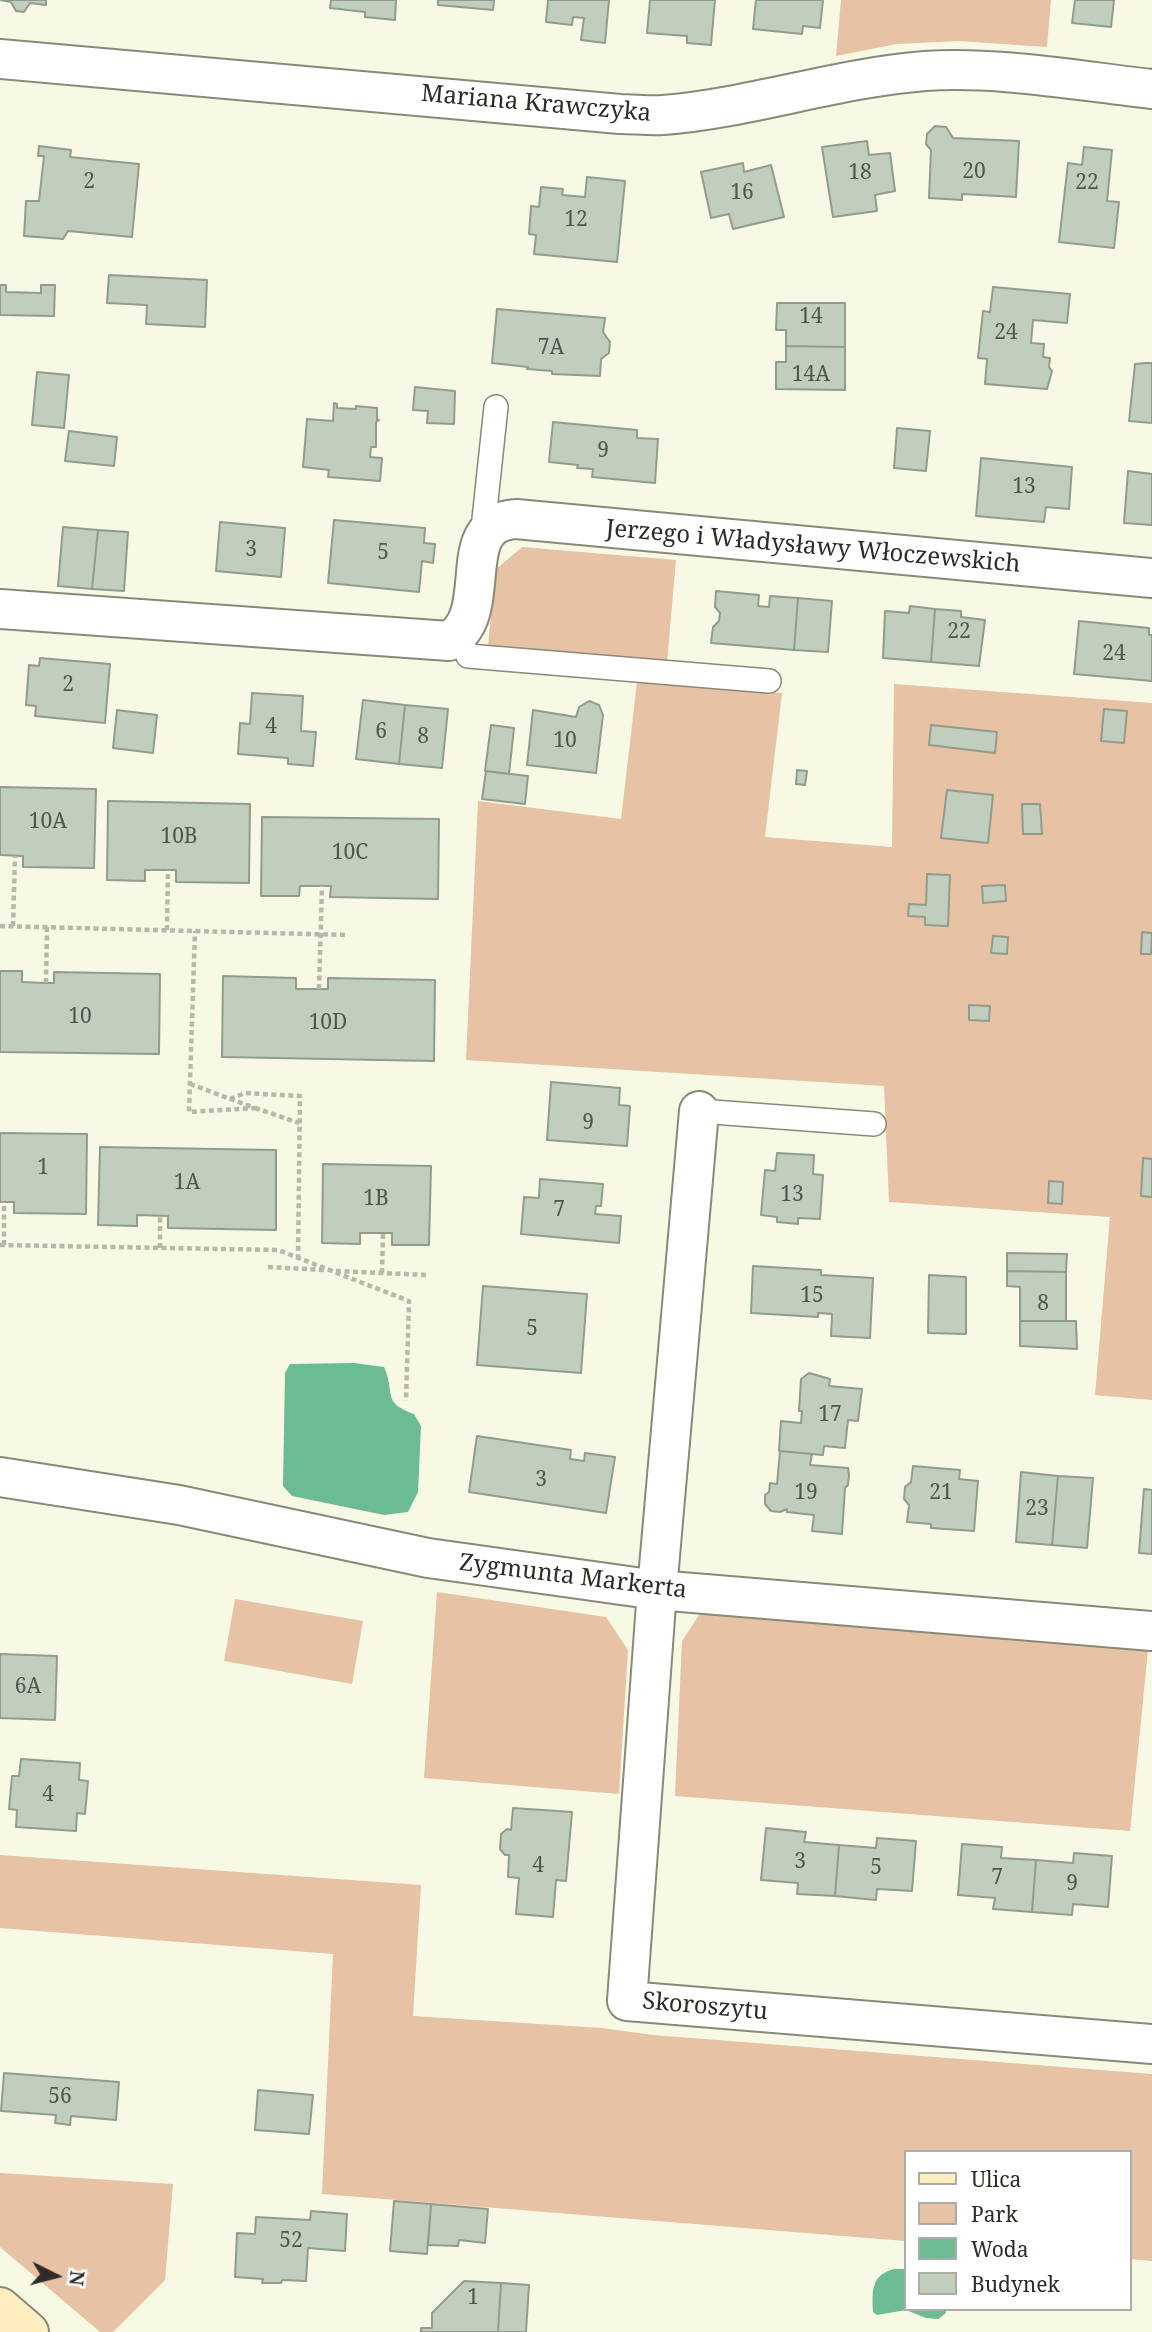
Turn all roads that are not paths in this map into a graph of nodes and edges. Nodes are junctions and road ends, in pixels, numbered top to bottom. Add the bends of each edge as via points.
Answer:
1 (0, 59) edge
2 (1152, 89) edge
3 (496, 407) dead end
4 (481, 538) junction
5 (1152, 578) edge
6 (0, 609) edge
7 (458, 635) junction
8 (769, 681) dead end
9 (699, 1111) joint
10 (873, 1124) dead end
11 (0, 1477) edge
12 (657, 1590) junction
13 (1152, 1631) edge
14 (1152, 2044) edge
15 (0, 2307) edge
16 (29, 2332) edge

1 - 2 street, Mariana Krawczyka via 620,114 699,110 924,71 985,71
3 - 4 lane
4 - 5 street, Jerzego i Władysławy Włoczewskich via 502,520 516,519
4 - 7 street via 471,614
6 - 7 street via 434,641
7 - 8 lane via 468,656
9 - 10 lane
9 - 12 street
11 - 12 street, Zygmunta Markerta via 179,1505 428,1558
12 - 13 street, Zygmunta Markerta
12 - 14 street, Skoroszytu via 627,2001
15 - 16 street

